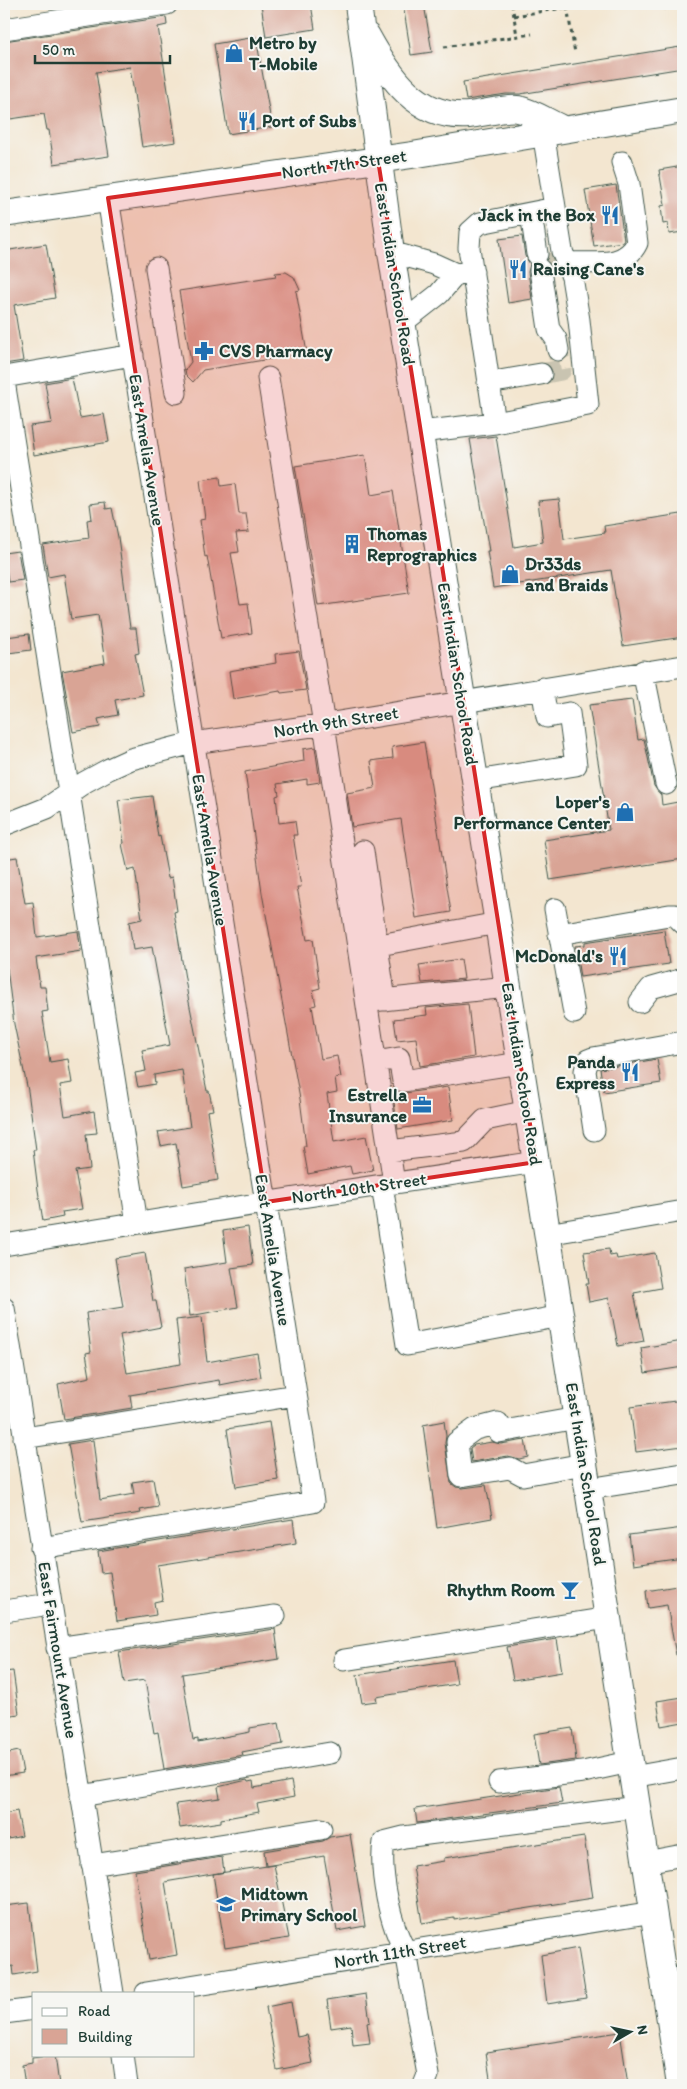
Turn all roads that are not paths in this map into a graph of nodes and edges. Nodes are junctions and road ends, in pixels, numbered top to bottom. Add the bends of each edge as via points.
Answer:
1 (167, 4) edge
2 (360, 16) edge
3 (4, 29) edge
4 (683, 110) edge
5 (553, 131) junction
6 (378, 160) junction
7 (622, 162) dead end
8 (108, 198) junction
9 (542, 211) junction
10 (4, 214) edge
11 (391, 252) junction
12 (548, 262) junction
13 (156, 268) dead end
14 (465, 273) junction
15 (402, 323) junction
16 (557, 344) tunnel mouth
17 (133, 355) junction
18 (541, 374) tunnel mouth
19 (4, 377) edge
20 (268, 378) dead end
21 (4, 381) edge
22 (488, 382) junction
23 (176, 393) dead end
24 (495, 423) junction
25 (420, 432) junction
26 (683, 666) edge
27 (643, 671) junction
28 (542, 688) junction
29 (463, 702) junction
30 (324, 724) junction
31 (194, 743) junction
32 (476, 781) junction
33 (666, 784) dead end
34 (69, 793) junction
35 (4, 825) edge
36 (363, 851) dead end
37 (555, 908) dead end
38 (498, 923) junction
39 (683, 923) edge
40 (559, 934) junction
41 (367, 947) junction
42 (683, 979) edge
43 (508, 987) junction
44 (375, 1001) junction
45 (640, 1002) dead end
46 (574, 1013) dead end
47 (683, 1042) edge
48 (376, 1062) junction
49 (520, 1063) junction
50 (528, 1111) junction
51 (594, 1130) dead end
52 (418, 1148) junction
53 (389, 1151) junction
54 (536, 1162) junction
55 (397, 1183) junction
56 (266, 1202) junction
57 (683, 1211) edge
58 (136, 1223) junction
59 (547, 1234) junction
60 (4, 1245) edge
61 (4, 1308) edge
62 (560, 1316) junction
63 (296, 1395) junction
64 (577, 1418) junction
65 (24, 1438) junction
66 (683, 1474) edge
67 (586, 1476) junction
68 (41, 1548) junction
69 (50, 1604) junction
70 (4, 1611) edge
71 (275, 1616) dead end
72 (608, 1618) junction
73 (57, 1648) junction
74 (344, 1660) dead end
75 (330, 1753) dead end
76 (683, 1768) edge
77 (631, 1769) junction
78 (499, 1782) dead end
79 (81, 1796) junction
80 (637, 1807) junction
81 (321, 1829) dead end
82 (683, 1855) edge
83 (646, 1862) junction
84 (92, 1865) junction
85 (654, 1912) junction
86 (406, 1952) junction
87 (113, 1992) edge
88 (152, 1992) edge
89 (32, 2009) edge
90 (4, 2013) edge
91 (123, 2056) edge
92 (127, 2085) edge
93 (424, 2085) edge
94 (680, 2085) edge

1 - 3 street
2 - 5 main road via 390,75 412,98 427,108 466,115 517,108
2 - 6 main road, East Indian School Road
4 - 5 main road, North 7th Street
5 - 6 main road, North 7th Street
5 - 9 street
6 - 8 main road, North 7th Street
6 - 11 main road, East Indian School Road
7 - 12 street via 629,184 637,243 634,250 627,257 606,263
8 - 10 main road, North 7th Street
8 - 17 street, East Amelia Avenue
9 - 12 street
9 - 12 street via 562,251
9 - 14 street via 480,223 470,232
11 - 14 street
11 - 15 main road, East Indian School Road
12 - 16 street via 560,328
12 - 24 street via 572,277 588,405
13 - 23 street
14 - 15 street
14 - 22 street
15 - 25 main road, East Indian School Road
17 - 19 street
17 - 31 street, East Amelia Avenue
18 - 22 street
20 - 30 street
21 - 34 street
22 - 24 street
24 - 25 street
25 - 29 main road, East Indian School Road
26 - 27 street, North 9th Street
27 - 28 street, North 9th Street
27 - 33 street
28 - 29 street, North 9th Street
28 - 32 street via 547,717 569,713 576,766
29 - 30 street, North 9th Street
29 - 32 main road, East Indian School Road
30 - 31 street, North 9th Street
30 - 41 street
31 - 34 street, North 9th Street via 131,760
31 - 56 street, East Amelia Avenue
32 - 38 main road, East Indian School Road
34 - 35 street, North 9th Street via 47,808
34 - 58 street
36 - 41 street
37 - 40 street
38 - 41 street
38 - 43 main road, East Indian School Road
39 - 40 street via 675,915 669,915
40 - 46 street
41 - 44 street
42 - 45 street via 651,988
43 - 44 street
43 - 49 main road, East Indian School Road
44 - 48 street
47 - 51 street via 588,1060 585,1071
48 - 49 street via 400,1058 403,1081
48 - 53 street
49 - 50 main road, East Indian School Road
50 - 52 street via 485,1120 464,1142
50 - 54 main road, East Indian School Road
52 - 53 street
52 - 55 street
53 - 55 street
54 - 55 street, North 10th Street
54 - 59 main road, East Indian School Road
55 - 56 street, North 10th Street
55 - 62 street via 408,1345
56 - 58 street, North 10th Street
56 - 63 street, East Amelia Avenue
57 - 59 street
58 - 60 street, North 10th Street
59 - 62 main road, East Indian School Road
61 - 65 street, East Fairmount Avenue
62 - 64 main road, East Indian School Road
63 - 65 street
63 - 68 street, East Amelia Avenue via 313,1502
64 - 67 main road, East Indian School Road
64 - 67 street via 499,1432 498,1423 475,1429 457,1442 462,1476 510,1468 523,1475
65 - 68 street, East Fairmount Avenue
66 - 67 street
67 - 72 main road, East Indian School Road
68 - 69 street, East Fairmount Avenue
69 - 70 street
69 - 73 street, East Fairmount Avenue
71 - 73 street
72 - 74 street
72 - 77 main road, East Indian School Road
73 - 79 street, East Fairmount Avenue
75 - 79 street
76 - 77 street
77 - 78 street
77 - 80 main road, East Indian School Road
79 - 84 street, East Fairmount Avenue
80 - 83 main road, East Indian School Road
80 - 86 street via 384,1842 382,1856 389,1901 398,1940
81 - 84 street
82 - 83 street
83 - 85 main road, East Indian School Road
84 - 87 street, East Fairmount Avenue
85 - 86 street, North 11th Street
85 - 94 main road, East Indian School Road
86 - 88 street, North 11th Street
86 - 93 street via 428,2075
89 - 90 street
91 - 92 street

